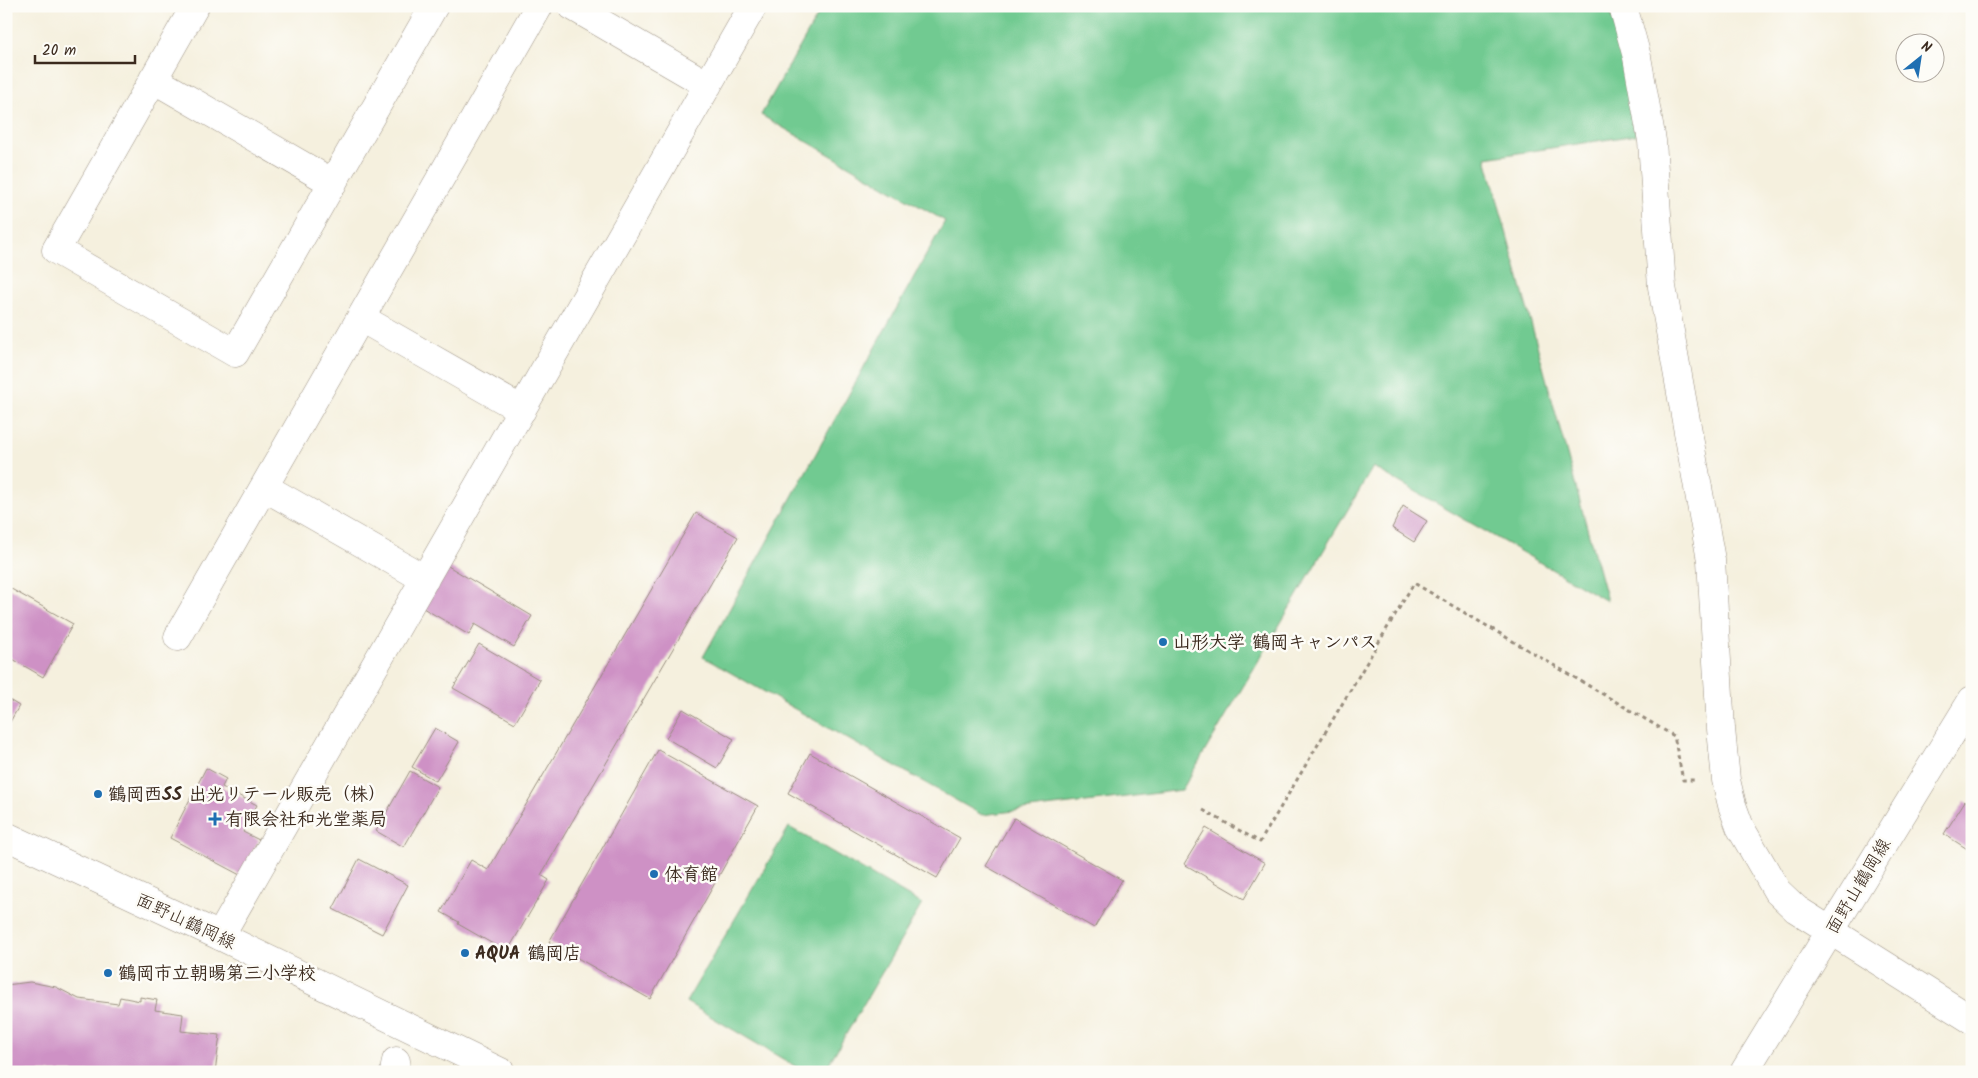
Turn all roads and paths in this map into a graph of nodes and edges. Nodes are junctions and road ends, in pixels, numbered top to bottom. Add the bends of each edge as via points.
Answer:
1 (195, 6) edge
2 (434, 6) edge
3 (540, 6) edge
4 (572, 6) edge
5 (753, 6) edge
6 (1623, 6) edge
7 (153, 79) junction
8 (708, 85) junction
9 (333, 183) junction
10 (361, 318) junction
11 (522, 410) junction
12 (264, 487) junction
13 (425, 579) junction
14 (178, 637) dead end
15 (1972, 700) edge
16 (1726, 780) junction
17 (1203, 810) dead end
18 (6, 836) edge
19 (1831, 930) junction
20 (220, 936) junction
21 (1972, 1020) edge
22 (501, 1072) edge
23 (1744, 1072) edge

1 - 7 street
2 - 9 street
3 - 10 street
4 - 8 street
5 - 8 street
6 - 16 street via 1637,57 1652,141 1662,287 1711,560
7 - 9 street
7 - 9 street via 56,250 236,353
8 - 11 street
10 - 11 street
10 - 12 street
11 - 13 street
12 - 13 street
12 - 14 street
13 - 20 street
15 - 19 street, 面野山鶴岡線
16 - 17 path via 1683,780 1674,736 1414,583 1260,842
16 - 19 street via 1740,827 1777,890 1796,909
18 - 20 street, 面野山鶴岡線
19 - 21 street
19 - 23 street, 面野山鶴岡線
20 - 22 street, 面野山鶴岡線

